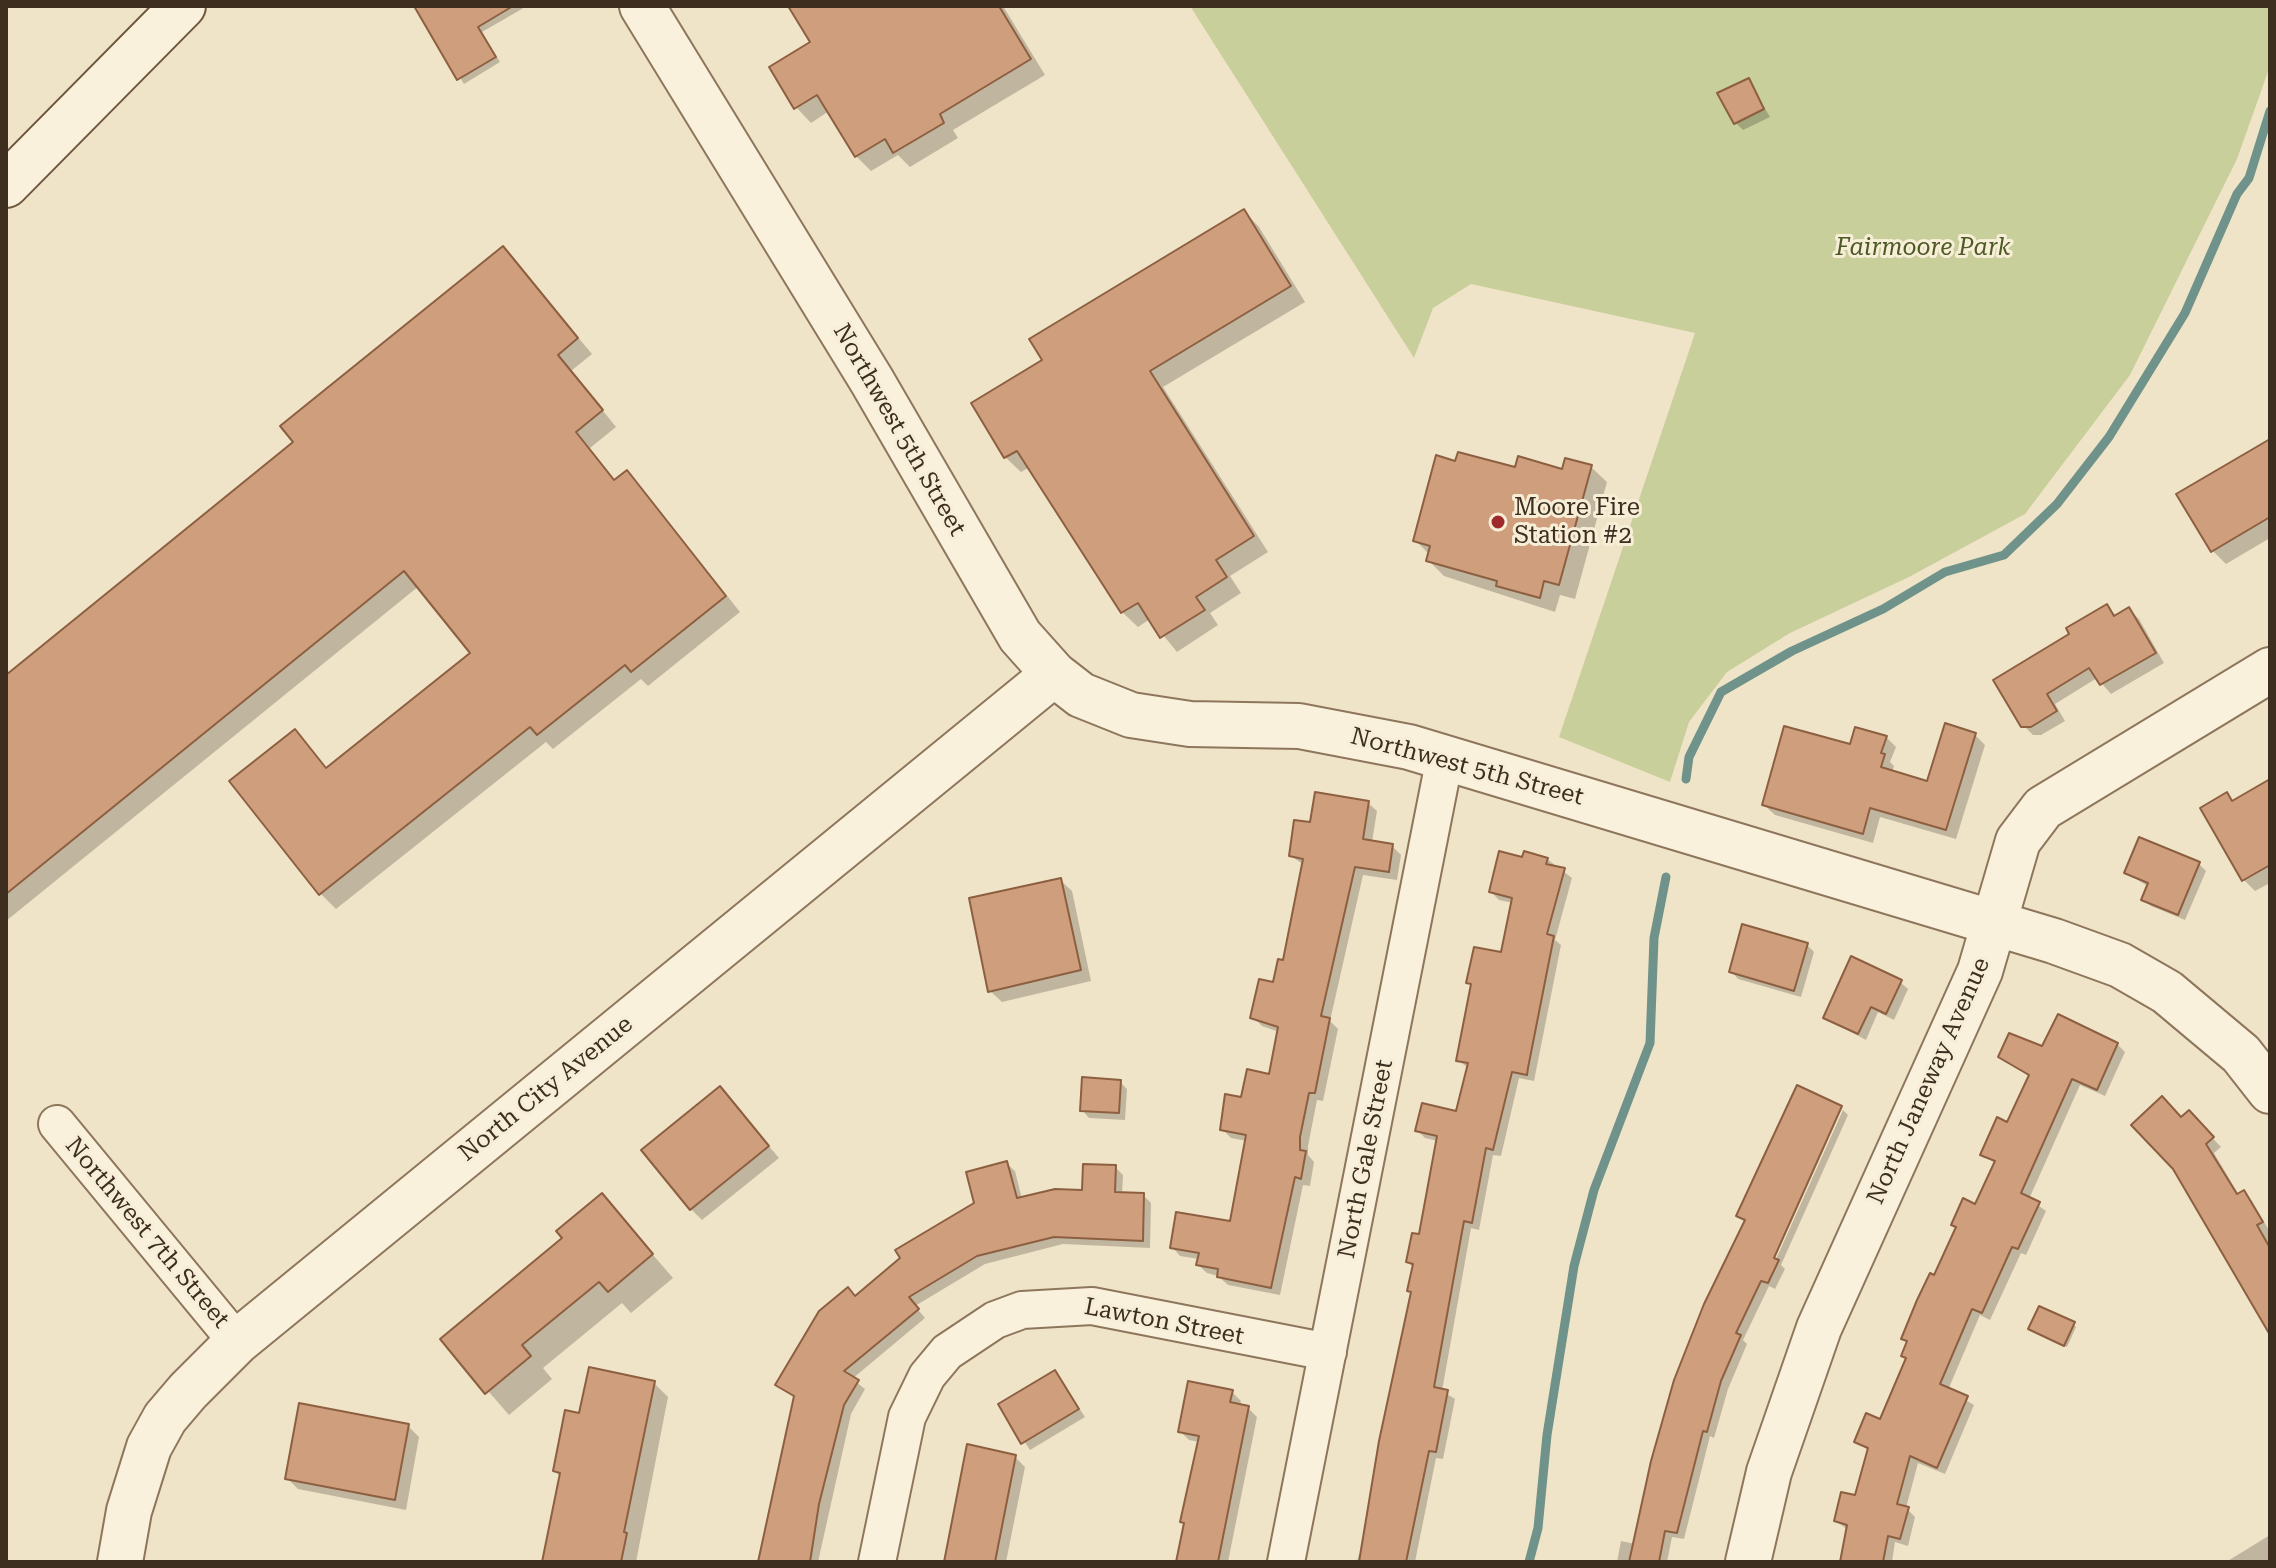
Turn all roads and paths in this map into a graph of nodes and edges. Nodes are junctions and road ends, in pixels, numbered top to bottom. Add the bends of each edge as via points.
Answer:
1 (183, 6) edge
2 (642, 6) edge
3 (6, 185) edge
4 (2270, 670) edge
5 (1054, 674) junction
6 (1445, 757) junction
7 (1994, 923) junction
8 (2270, 1091) edge
9 (57, 1124) dead end
10 (237, 1342) junction
11 (1328, 1352) junction
12 (120, 1562) edge
13 (877, 1562) edge
14 (1286, 1562) edge
15 (1748, 1562) edge

1 - 3 street
2 - 5 street, Northwest 5th Street via 872,381 1020,636
4 - 7 street, North Janeway Avenue via 2043,808 2018,841
5 - 6 street, Northwest 5th Street via 1081,695 1131,715 1190,724 1299,726
5 - 10 street, North City Avenue
6 - 7 street, Northwest 5th Street
6 - 11 street, North Gale Street
7 - 8 street, Northwest 5th Street via 2120,965 2167,992 2241,1054
7 - 15 street, North Janeway Avenue via 1980,971 1819,1328 1769,1472
9 - 10 street, Northwest 7th Street
10 - 12 street, North City Avenue via 165,1418 149,1447
11 - 13 street, Lawton Street via 1092,1306 1022,1310 995,1320 947,1352 927,1376 907,1417
11 - 14 street, North Gale Street

